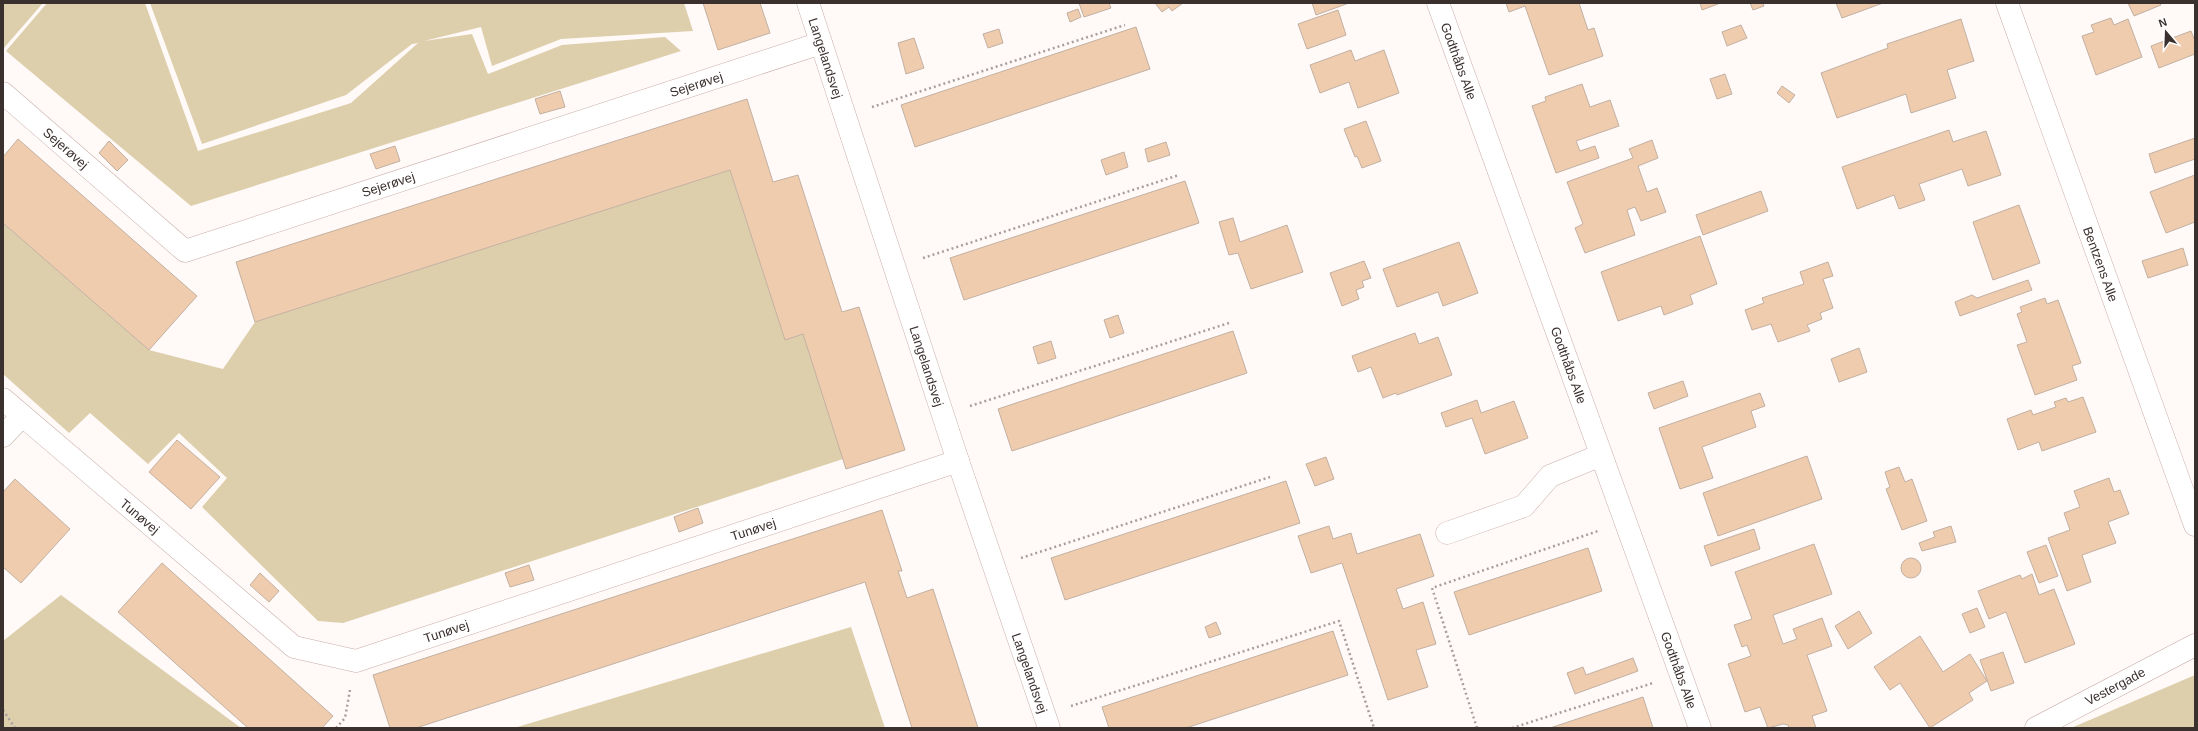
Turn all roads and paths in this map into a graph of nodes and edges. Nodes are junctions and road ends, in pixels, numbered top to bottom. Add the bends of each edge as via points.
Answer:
1 (808, 3) edge
2 (1438, 3) edge
3 (2007, 3) edge
4 (1125, 25) dead end
5 (821, 43) junction
6 (3, 93) edge
7 (845, 116) junction
8 (1179, 175) dead end
9 (895, 267) junction
10 (1229, 323) dead end
11 (3, 399) edge
12 (943, 415) junction
13 (22, 416) junction
14 (3, 436) edge
15 (1601, 455) junction
16 (958, 461) junction
17 (1270, 477) dead end
18 (1626, 522) junction
19 (2195, 525) edge
20 (1447, 533) dead end
21 (994, 567) junction
22 (2195, 645) edge
23 (356, 661) junction
24 (1680, 674) junction
25 (3, 710) edge
26 (1046, 722) edge
27 (15, 728) edge
28 (336, 728) edge
29 (1374, 728) edge
30 (1477, 728) edge
31 (1512, 728) edge
32 (1700, 728) edge
33 (2036, 728) edge

1 - 5 street, Langelandsvej
2 - 15 street, Godthåbs Alle
3 - 19 street, Bentzens Alle
4 - 7 path
5 - 6 street, Sejerøvej via 185,251
5 - 7 street, Langelandsvej
7 - 9 street, Langelandsvej
8 - 9 path
9 - 12 street, Langelandsvej
10 - 12 path
11 - 13 street, Tunøvej
12 - 16 street, Langelandsvej
13 - 14 street
13 - 23 street, Tunøvej via 294,646
15 - 18 street, Godthåbs Alle
15 - 20 street via 1550,476 1524,506
16 - 21 street, Langelandsvej
16 - 23 street, Tunøvej
17 - 21 path
18 - 24 street, Godthåbs Alle
18 - 30 path via 1432,588
21 - 26 street, Langelandsvej
22 - 33 street, Vestergade
23 - 28 path via 345,718
24 - 31 path
24 - 32 street, Godthåbs Alle
25 - 27 path
26 - 29 path via 1339,620

